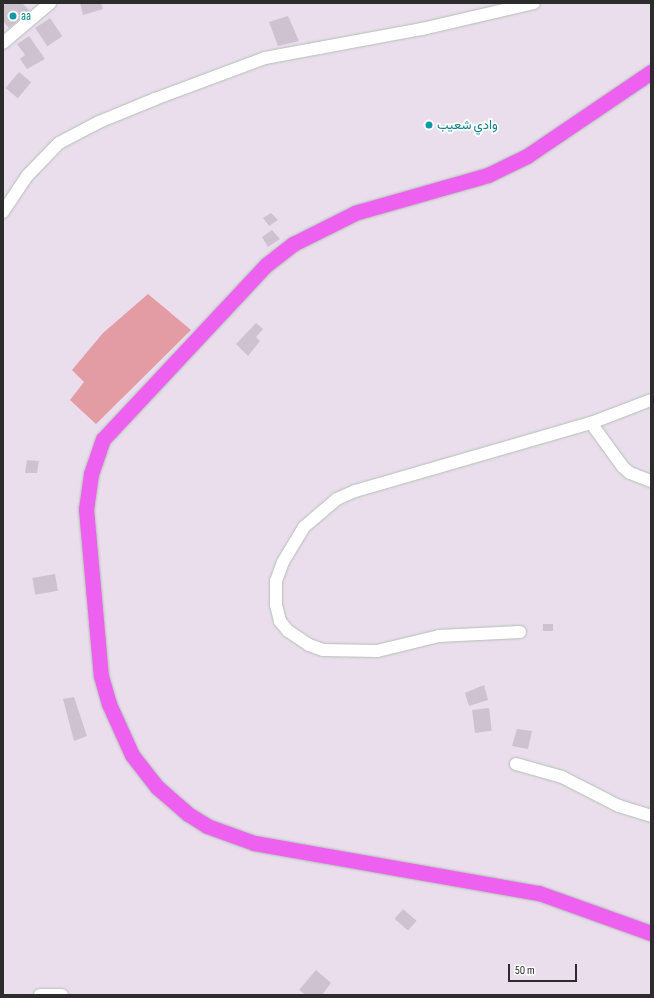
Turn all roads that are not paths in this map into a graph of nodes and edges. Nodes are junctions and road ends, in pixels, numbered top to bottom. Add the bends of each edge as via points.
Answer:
1 (50, 3) edge
2 (534, 3) edge
3 (3, 43) edge
4 (651, 72) edge
5 (3, 212) edge
6 (651, 400) edge
7 (591, 423) junction
8 (651, 481) edge
9 (520, 632) dead end
10 (516, 764) dead end
11 (651, 816) edge
12 (651, 933) edge
13 (40, 995) edge
14 (62, 995) edge

1 - 3 street
2 - 5 street via 422,29 265,58 155,99 99,122 59,143 27,176
4 - 12 main road via 527,156 494,172 355,213 293,244 266,266 102,439 90,474 86,509 101,676 109,704 132,755 157,787 188,814 206,826 254,843 539,893
6 - 7 street
7 - 8 street via 630,473
7 - 9 street via 355,491 337,499 304,527 283,562 276,581 276,605 280,621 288,631 309,646 323,650 377,651 438,636
10 - 11 street via 562,777 619,806
13 - 14 street

